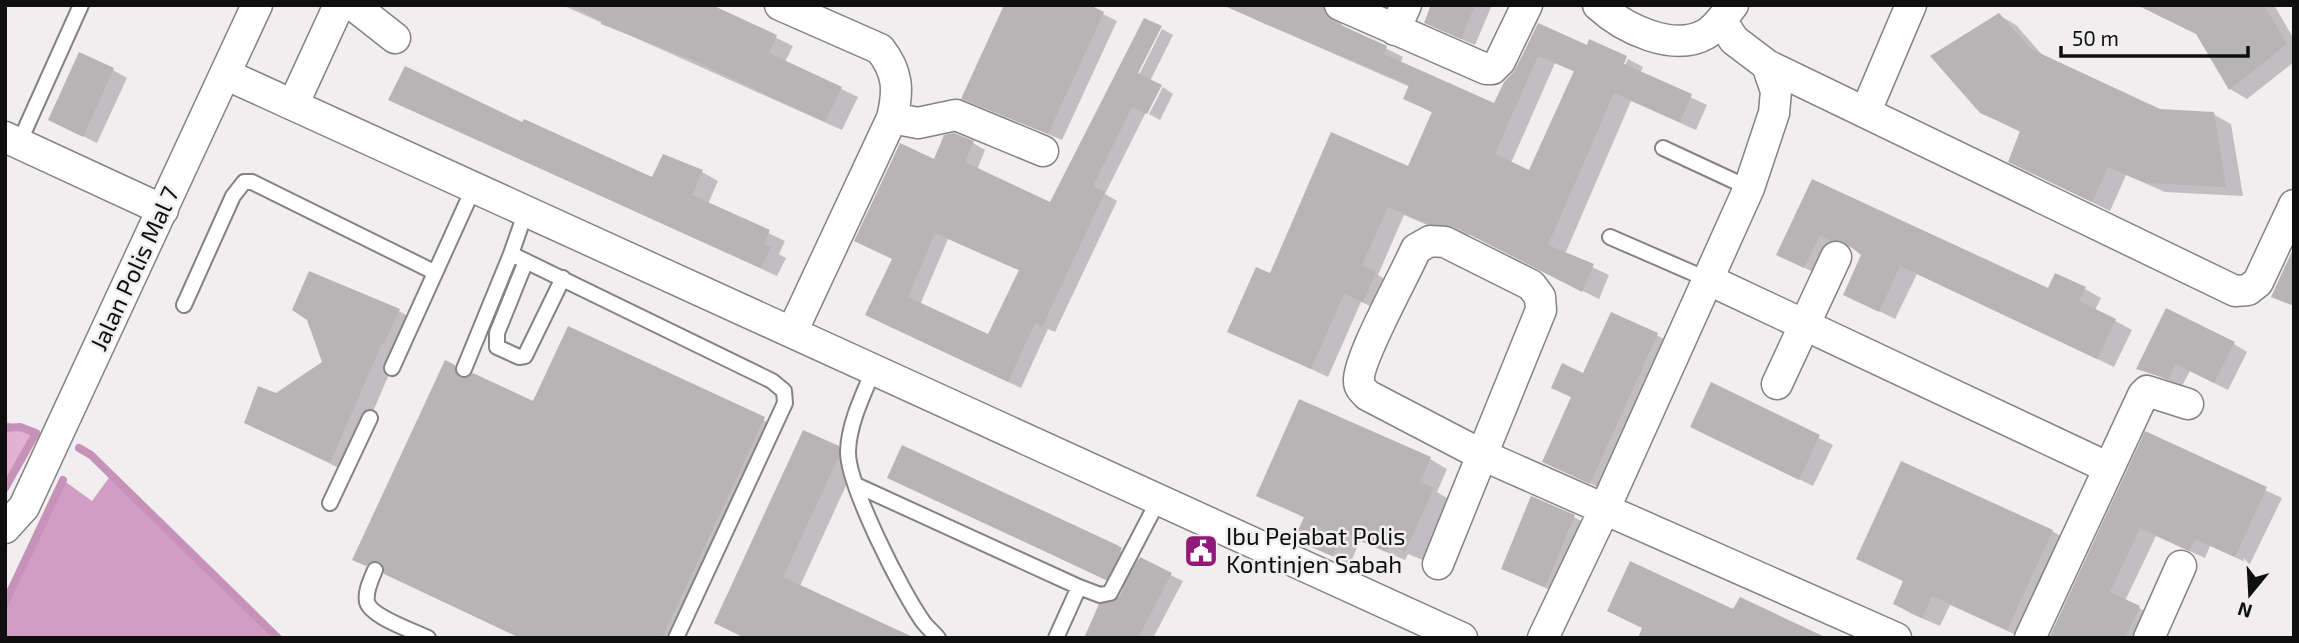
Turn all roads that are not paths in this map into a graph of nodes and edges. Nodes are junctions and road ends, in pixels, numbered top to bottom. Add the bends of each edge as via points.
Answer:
1 (81, 5) edge
2 (257, 5) edge
3 (339, 5) edge
4 (353, 5) edge
5 (780, 5) edge
6 (1340, 5) edge
7 (1527, 5) edge
8 (1598, 5) edge
9 (1910, 5) edge
10 (1727, 13) edge
11 (1401, 17) edge
12 (395, 38) dead end
13 (1767, 65) junction
14 (225, 74) junction
15 (293, 105) junction
16 (1866, 111) junction
17 (892, 118) junction
18 (12, 140) edge
19 (1663, 148) dead end
20 (1043, 151) dead end
21 (474, 187) junction
22 (1749, 187) junction
23 (2294, 205) edge
24 (163, 210) junction
25 (526, 211) junction
26 (1610, 237) dead end
27 (511, 254) junction
28 (1836, 257) dead end
29 (526, 261) junction
30 (434, 272) junction
31 (563, 278) junction
32 (1709, 280) junction
33 (184, 305) dead end
34 (1804, 327) junction
35 (792, 332) junction
36 (392, 368) dead end
37 (464, 369) dead end
38 (874, 369) junction
39 (1777, 384) dead end
40 (2188, 404) dead end
41 (370, 418) dead end
42 (1482, 455) junction
43 (2109, 468) junction
44 (856, 485) junction
45 (1158, 499) junction
46 (330, 503) dead end
47 (1605, 508) junction
48 (5, 528) edge
49 (1438, 564) dead end
50 (2181, 566) dead end
51 (375, 570) dead end
52 (1079, 587) junction
53 (428, 638) edge
54 (676, 638) edge
55 (939, 638) edge
56 (1056, 638) edge
57 (1462, 638) edge
58 (1543, 638) edge
59 (1896, 638) edge
60 (2030, 638) edge
61 (2149, 638) edge

1 - 18 lane
2 - 14 street, Jalan Polis Mal 7
3 - 15 street
4 - 12 street
5 - 17 street via 880,49 891,64 898,87
6 - 11 street
7 - 11 street via 1492,69 1478,66
8 - 10 street via 1627,27 1662,38 1692,40 1708,33
9 - 16 street
10 - 13 street via 1734,40
13 - 16 street
13 - 22 street via 1776,91 1774,113
14 - 15 street
14 - 24 street, Jalan Polis Mal 7
15 - 21 street
16 - 23 street via 2235,291 2248,290 2258,282
17 - 20 street via 918,123 956,115
17 - 35 street
18 - 24 street
19 - 22 lane
21 - 25 street
21 - 30 lane
22 - 32 street
24 - 48 street, Jalan Polis Mal 7 via 24,507
25 - 27 lane
25 - 35 street
26 - 32 lane
27 - 29 lane
27 - 37 lane
28 - 34 street
29 - 31 lane
29 - 31 lane via 496,333 497,347 525,356
30 - 33 lane via 244,182 233,196
30 - 36 lane
31 - 54 lane via 784,391 785,403
32 - 34 street
32 - 47 street
34 - 39 street
34 - 43 street
35 - 38 street
38 - 44 lane via 859,402 848,452
38 - 45 street
40 - 43 street via 2147,391
41 - 46 lane
42 - 42 street via 1541,310 1540,297 1531,285 1445,242 1430,241 1416,249 1364,354 1360,387 1367,395
42 - 47 street
42 - 49 street
43 - 60 street
44 - 52 lane
44 - 55 lane via 913,606
45 - 52 lane via 1110,593 1100,595
45 - 57 street
47 - 58 street
47 - 59 street
50 - 61 street
51 - 53 lane via 367,592 368,605 377,614
52 - 56 lane

